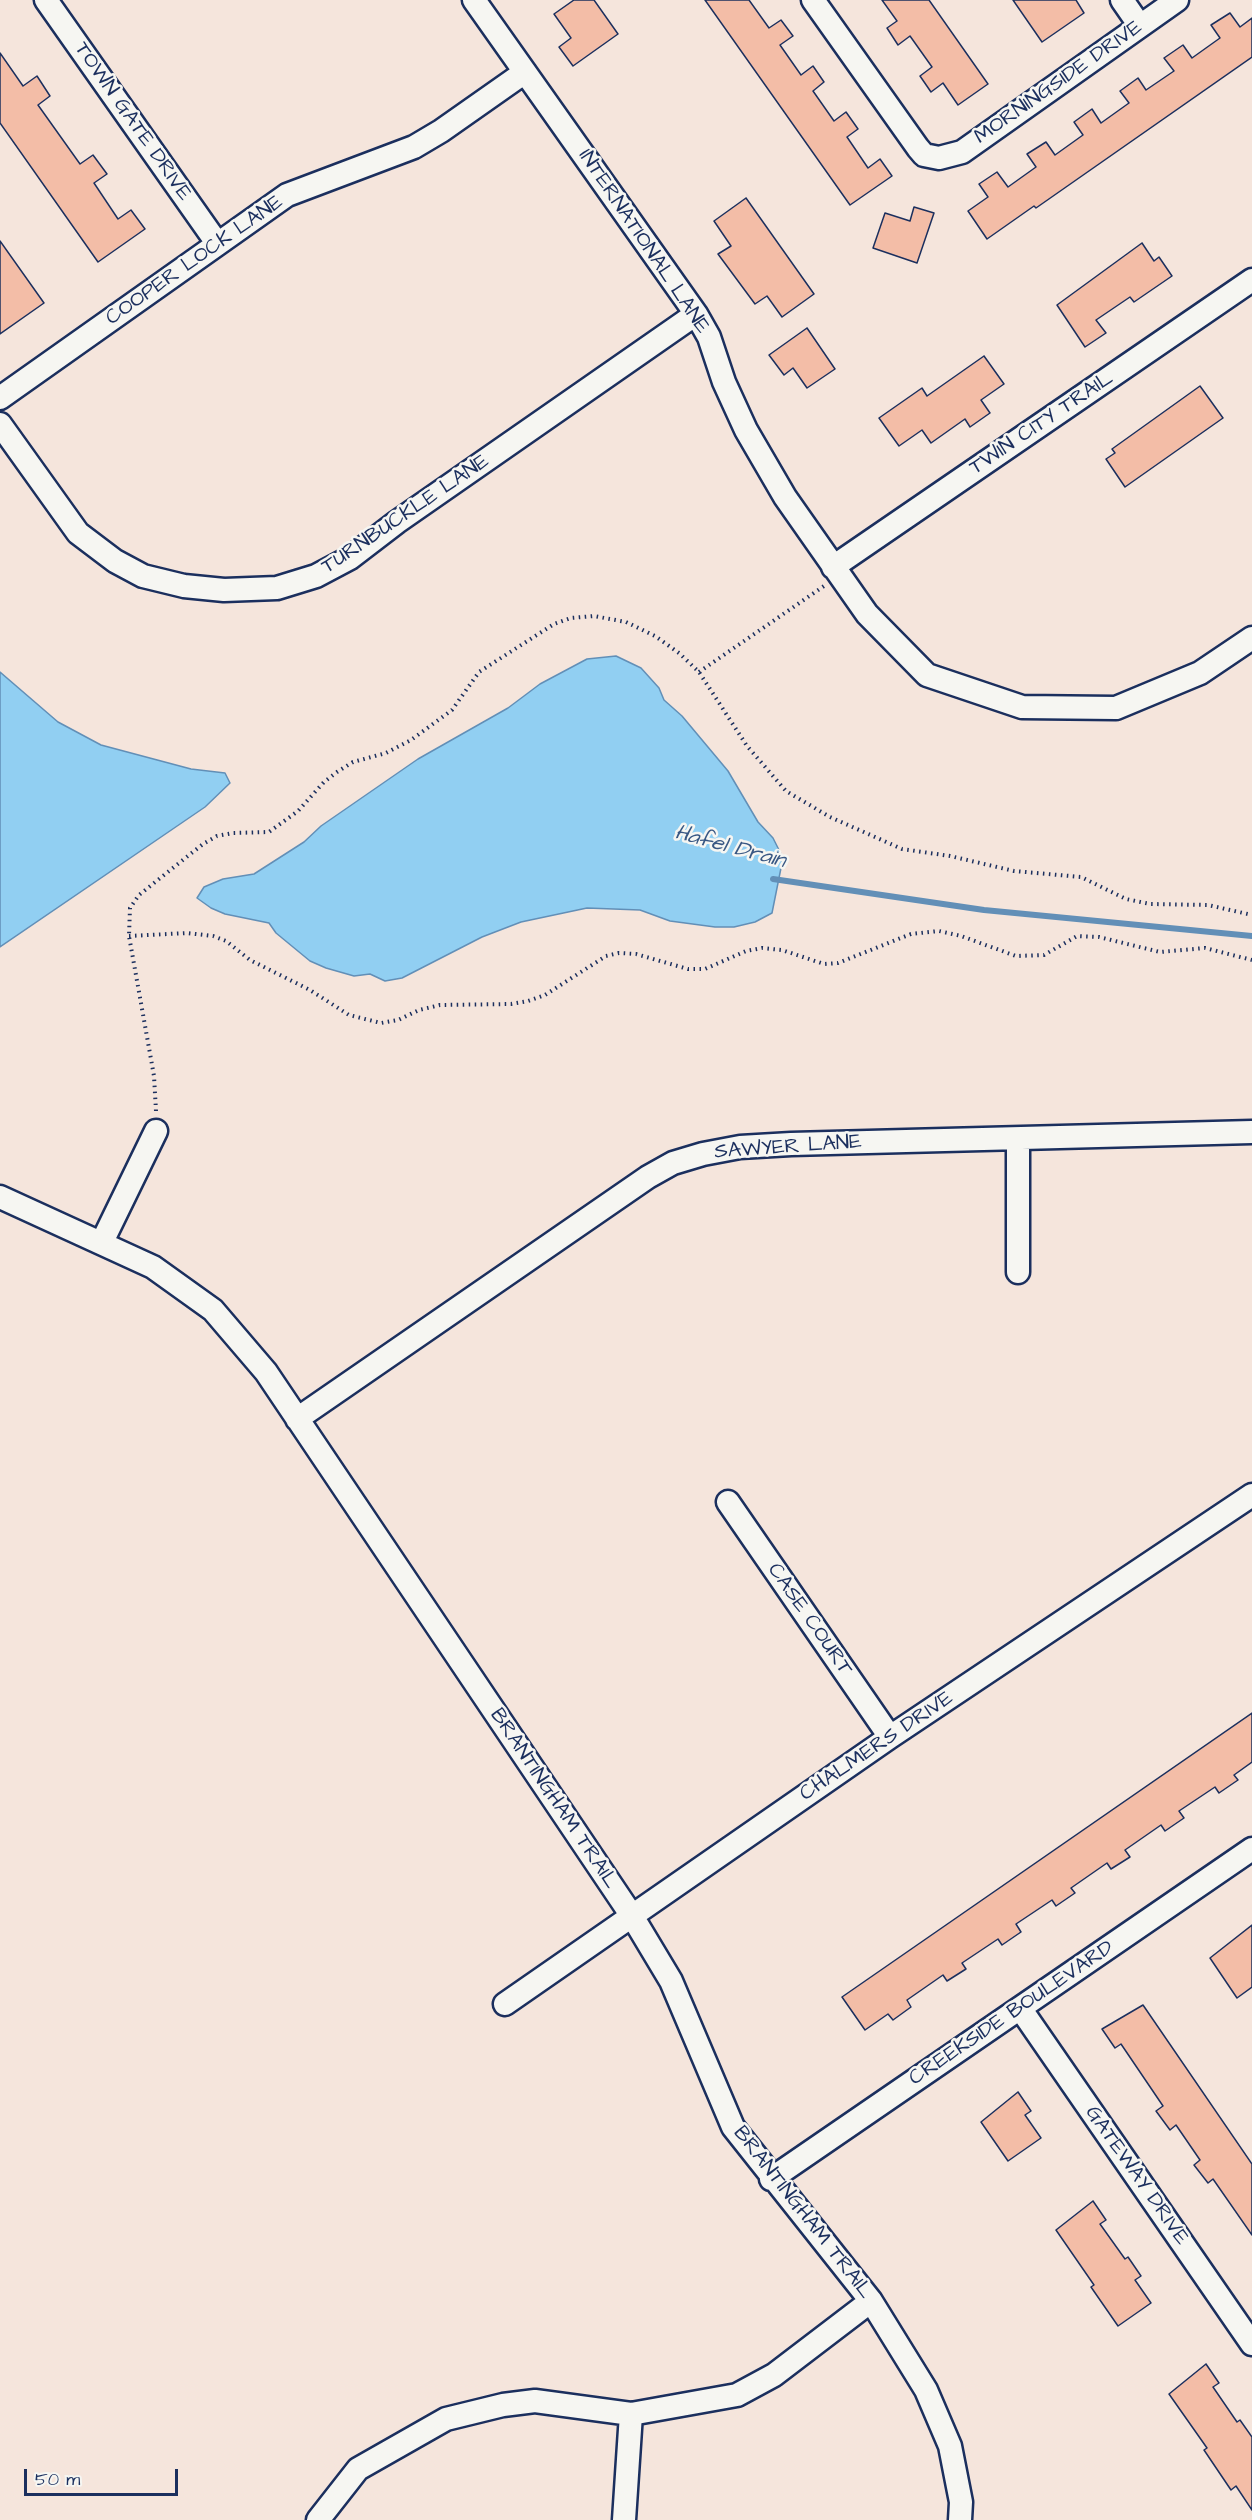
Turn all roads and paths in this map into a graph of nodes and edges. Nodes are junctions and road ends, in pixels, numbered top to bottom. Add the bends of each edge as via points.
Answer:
1 (46, 0) edge
2 (474, 0) edge
3 (813, 0) edge
4 (1122, 0) edge
5 (1177, 0) edge
6 (1140, 26) junction
7 (525, 72) junction
8 (217, 243) junction
9 (1252, 280) edge
10 (696, 314) junction
11 (0, 398) edge
12 (0, 424) edge
13 (836, 571) junction
14 (1252, 638) edge
15 (699, 672) junction
16 (1252, 915) edge
17 (129, 936) junction
18 (1252, 960) edge
19 (156, 1131) joint
20 (1252, 1132) edge
21 (1018, 1139) junction
22 (0, 1197) edge
23 (102, 1242) junction
24 (1018, 1272) dead end
25 (297, 1419) junction
26 (1252, 1495) edge
27 (728, 1502) dead end
28 (890, 1737) junction
29 (1252, 1849) edge
30 (632, 1916) junction
31 (505, 2004) dead end
32 (1020, 2008) junction
33 (771, 2179) junction
34 (871, 2301) junction
35 (1252, 2344) edge
36 (631, 2414) junction
37 (318, 2520) edge
38 (624, 2520) edge
39 (960, 2520) edge

1 - 8 street, TOWN GATE DRIVE
2 - 7 street, INTERNATIONAL LANE
3 - 6 street, MORNINGSIDE DRIVE via 918,148 939,158 962,152
4 - 6 street
5 - 6 street, MORNINGSIDE DRIVE
7 - 8 street, COOPER LOCK LANE via 414,147 287,195
7 - 10 street, INTERNATIONAL LANE
8 - 11 street, COOPER LOCK LANE
9 - 13 street, TWIN CITY TRAIL
10 - 12 street, TURNBUCKLE LANE via 350,558 316,576 277,588 224,590 184,586 143,576 114,561 78,533
10 - 13 street, INTERNATIONAL LANE via 746,430 785,497
13 - 14 street, INTERNATIONAL LANE via 867,614 927,675 1022,707 1116,708 1200,673
13 - 15 path
15 - 16 path via 747,746 786,791 830,817 902,849 1014,872 1081,877 1126,899 1150,904 1208,905
15 - 17 path via 655,636 626,622 594,616 554,624 479,672 438,723 386,753 353,762 337,772 292,816 269,832 233,833 203,844 139,895 130,908
17 - 18 path via 213,936 350,1015 381,1023 440,1005 511,1005 528,1001 545,995 606,956 619,953 688,969 705,969 762,948 782,950 824,964 838,963 911,934 939,931 1016,956 1044,955 1077,936 1099,937 1160,952 1205,948
17 - 19 path via 154,1076
19 - 23 street
20 - 21 street, SAWYER LANE
21 - 24 street
21 - 25 street, SAWYER LANE via 740,1147 673,1163
22 - 23 street, BRANTINGHAM TRAIL
23 - 25 street, BRANTINGHAM TRAIL via 153,1267 213,1310 252,1354
25 - 30 street, BRANTINGHAM TRAIL
26 - 28 street, CHALMERS DRIVE
27 - 28 street, CASE COURT
28 - 30 street, CHALMERS DRIVE
29 - 32 street, CREEKSIDE BOULEVARD
30 - 31 street, CHALMERS DRIVE
30 - 33 street, BRANTINGHAM TRAIL via 671,1981 733,2127
32 - 33 street, CREEKSIDE BOULEVARD
32 - 35 street, GATEWAY DRIVE
33 - 34 street, BRANTINGHAM TRAIL
34 - 36 street via 774,2375 737,2395
34 - 39 street, BRANTINGHAM TRAIL via 926,2390 950,2446 961,2502
36 - 37 street via 535,2401 446,2419 358,2469
36 - 38 street

